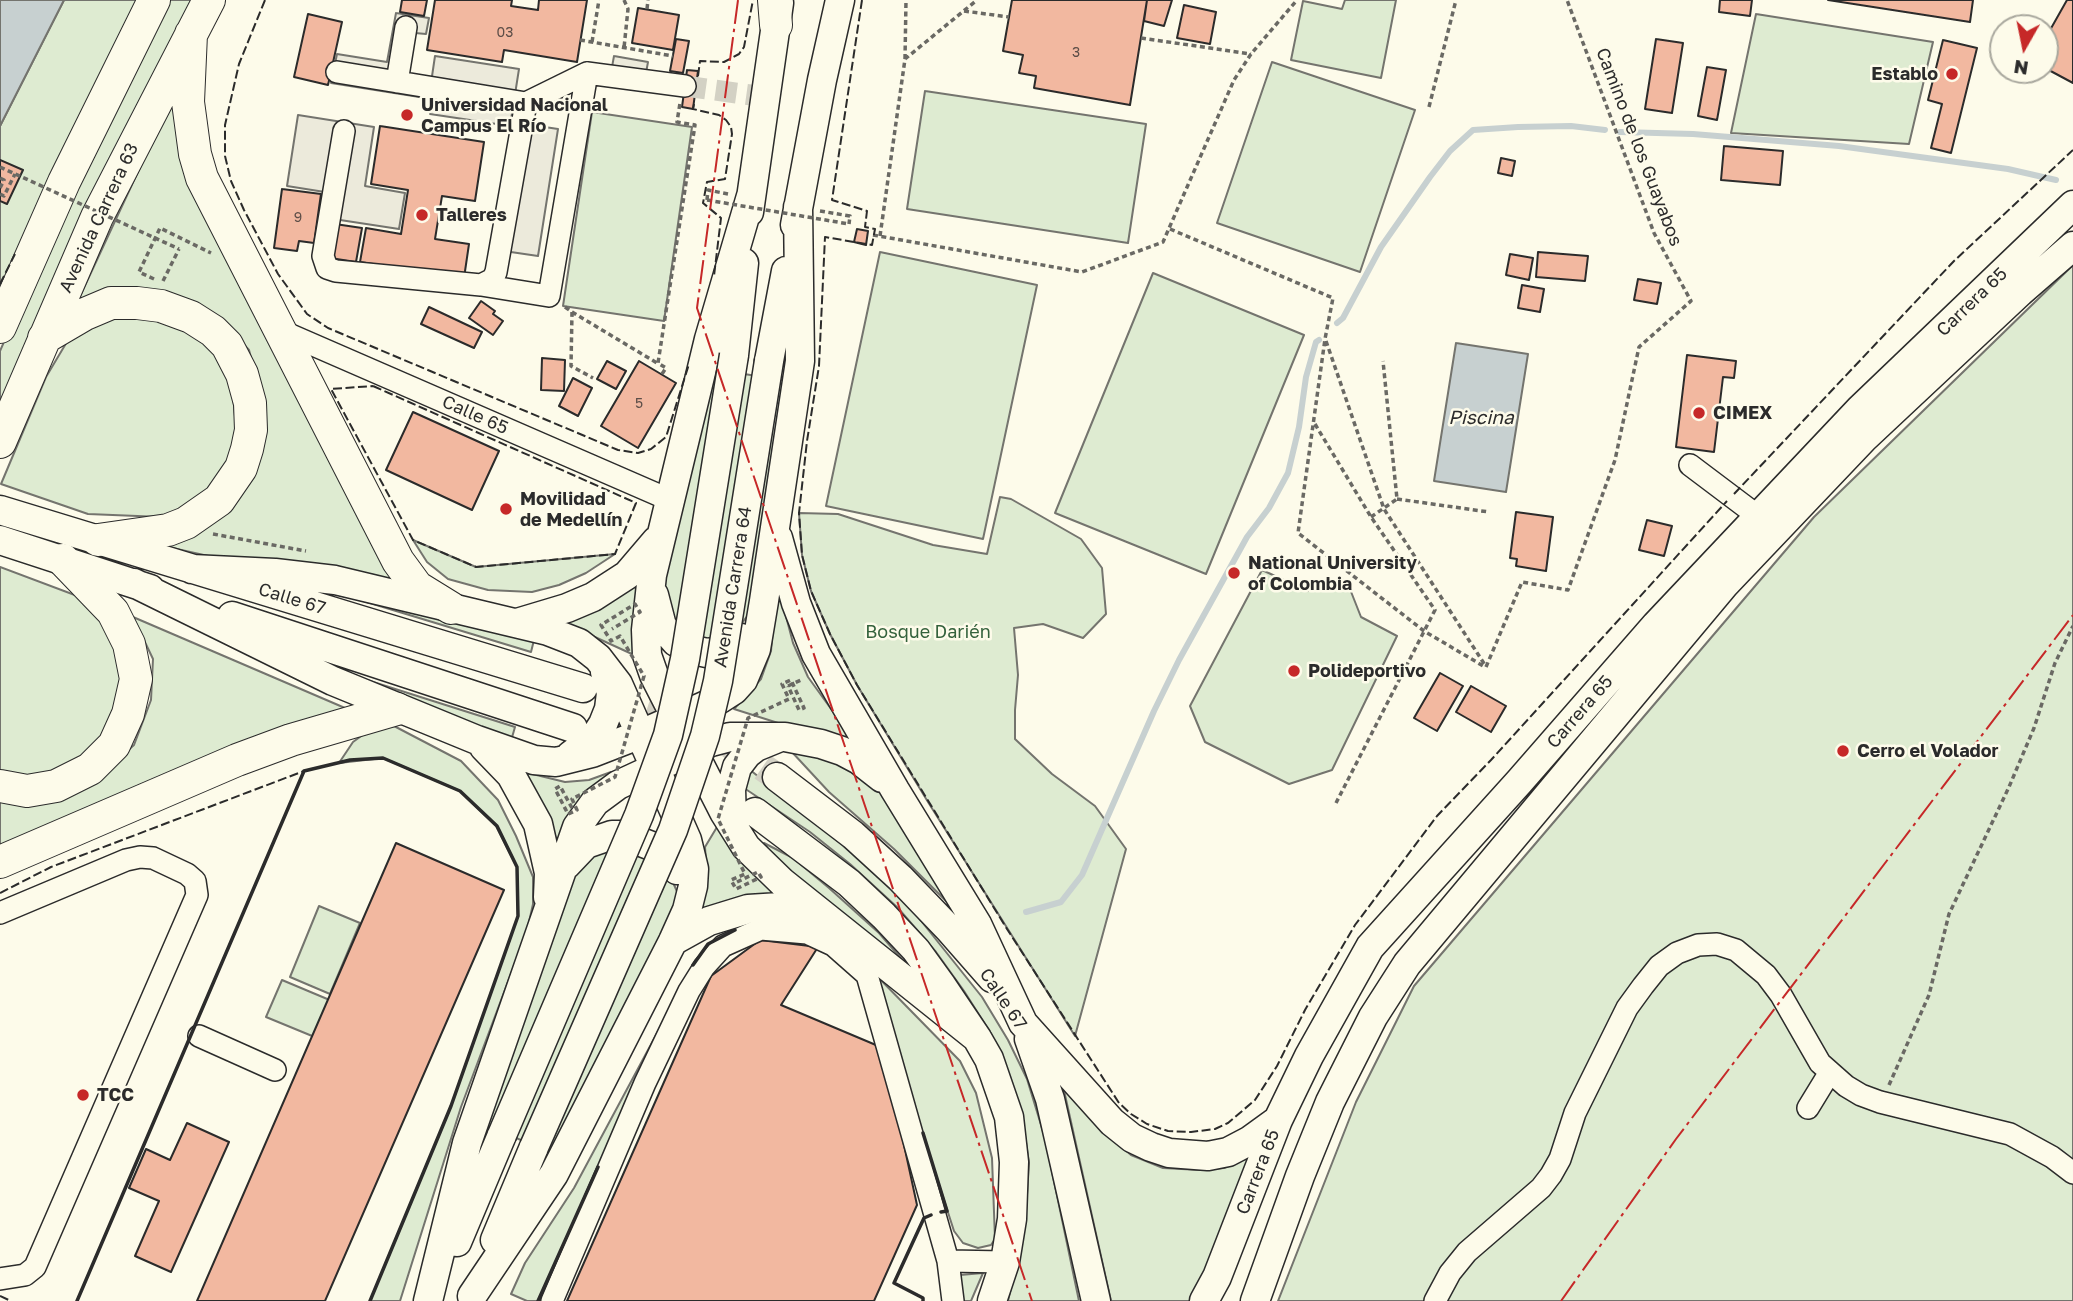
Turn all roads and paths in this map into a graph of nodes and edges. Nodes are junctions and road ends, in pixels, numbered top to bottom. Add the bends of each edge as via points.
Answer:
1 (154, 0) edge
2 (209, 0) edge
3 (598, 0) edge
4 (624, 0) edge
5 (648, 0) edge
6 (830, 0) edge
7 (840, 0) edge
8 (906, 0) edge
9 (977, 0) edge
10 (1297, 0) edge
11 (1456, 0) edge
12 (1567, 0) edge
13 (776, 8) edge
14 (647, 9) dead end
15 (962, 11) junction
16 (1009, 17) dead end
17 (406, 27) dead end
18 (191, 34) junction
19 (1141, 38) dead end
20 (580, 40) dead end
21 (592, 42) junction
22 (624, 48) junction
23 (1251, 54) junction
24 (673, 56) dead end
25 (905, 59) junction
26 (337, 72) dead end
27 (587, 73) junction
28 (822, 80) junction
29 (397, 82) junction
30 (684, 94) joint
31 (526, 103) junction
32 (1429, 107) dead end
33 (344, 131) dead end
34 (0, 167) edge
35 (15, 174) junction
36 (0, 178) edge
37 (0, 188) edge
38 (0, 194) edge
39 (741, 195) junction
40 (2073, 205) edge
41 (809, 209) junction
42 (1170, 229) junction
43 (873, 235) dead end
44 (880, 236) junction
45 (2073, 246) edge
46 (219, 257) dead end
47 (481, 285) junction
48 (549, 296) junction
49 (572, 312) junction
50 (0, 327) edge
51 (279, 330) junction
52 (44, 338) junction
53 (1325, 339) junction
54 (1382, 361) dead end
55 (658, 363) junction
56 (662, 374) dead end
57 (593, 378) dead end
58 (1314, 422) junction
59 (0, 442) edge
60 (1690, 465) dead end
61 (1398, 499) junction
62 (670, 500) junction
63 (1384, 509) junction
64 (2, 511) edge
65 (1489, 512) dead end
66 (1371, 517) junction
67 (1759, 517) junction
68 (774, 526) junction
69 (209, 533) dead end
70 (662, 534) junction
71 (0, 540) edge
72 (98, 540) junction
73 (317, 554) dead end
74 (63, 561) junction
75 (192, 569) junction
76 (652, 575) junction
77 (134, 583) junction
78 (764, 601) junction
79 (451, 608) junction
80 (514, 623) junction
81 (2073, 626) edge
82 (612, 629) dead end
83 (1424, 631) junction
84 (598, 658) junction
85 (1486, 667) junction
86 (801, 680) dead end
87 (583, 688) tunnel mouth
88 (397, 709) junction
89 (677, 718) junction
90 (573, 728) dead end
91 (641, 734) junction
92 (785, 737) junction
93 (477, 740) junction
94 (693, 750) junction
95 (556, 762) junction
96 (656, 767) junction
97 (777, 777) tunnel mouth
98 (0, 786) edge
99 (895, 790) junction
100 (1335, 803) dead end
101 (572, 808) dead end
102 (744, 821) junction
103 (0, 862) edge
104 (565, 865) junction
105 (737, 882) dead end
106 (687, 910) junction
107 (0, 912) edge
108 (825, 915) junction
109 (546, 920) junction
110 (673, 941) junction
111 (1023, 1023) junction
112 (199, 1036) dead end
113 (977, 1038) junction
114 (275, 1070) dead end
115 (1830, 1072) junction
116 (1880, 1102) junction
117 (1808, 1108) dead end
118 (1278, 1120) junction
119 (2073, 1173) edge
120 (948, 1261) junction
121 (1005, 1262) junction
122 (0, 1279) edge
123 (475, 1299) edge
124 (430, 1301) edge
125 (552, 1301) edge
126 (953, 1301) edge
127 (992, 1301) edge
128 (1096, 1301) edge
129 (1204, 1301) edge
130 (1255, 1301) edge
131 (1434, 1301) edge

1 - 50 highway
2 - 18 highway, Avenida Carrera 63
3 - 21 path
4 - 22 path via 628,9
5 - 14 path
6 - 28 main road
7 - 28 main road, Avenida Carrera 64
8 - 25 path
9 - 15 path
10 - 23 path
11 - 32 path
12 - 85 path, Camino de los Guayabos via 1654,233 1691,301 1639,347 1615,460 1568,590 1522,582
13 - 39 main road, Avenida Carrera 64
15 - 16 path
15 - 25 path
17 - 29 lane
18 - 51 highway via 187,102 202,178
18 - 52 highway, Avenida Carrera 63 via 102,206
19 - 23 path
20 - 21 path
21 - 22 path
22 - 24 path
23 - 42 path via 1234,80
25 - 44 path
26 - 29 lane
27 - 30 lane
27 - 31 lane
27 - 48 lane
28 - 41 main road, Avenida Carrera 64
29 - 31 lane
30 - 55 path via 677,122 695,125
31 - 47 lane via 496,272 494,279
33 - 47 lane via 323,256 327,268
34 - 35 path, bridge
35 - 38 path via 4,197
35 - 46 path, bridge via 179,248 163,283 139,272 160,228
36 - 37 path via 4,180
39 - 41 path, bridge via 708,191 707,200 849,224 850,216
39 - 62 main road
39 - 124 main road, Avenida Carrera 64, bridge via 734,355 685,659 668,735 639,815
40 - 67 main road, Carrera 65 via 1860,410
41 - 68 main road via 800,360
41 - 123 main road, Avenida Carrera 64, bridge via 769,362 718,681 705,736 673,831 534,1147
42 - 44 path via 1163,242 1082,272
42 - 53 path via 1333,298
43 - 44 path
45 - 130 main road, Carrera 65 via 1863,439 1726,584 1406,964 1330,1102
47 - 48 lane
48 - 49 path
49 - 55 path
49 - 57 path via 571,366
51 - 62 lane, Calle 65
51 - 79 highway via 404,571 417,587
52 - 59 highway, Avenida Carrera 63
52 - 72 highway via 111,303 161,306 191,317 227,345 250,403 251,430 241,468 219,500 187,523 168,530
53 - 58 path
53 - 63 path
54 - 61 path
55 - 56 path via 666,368
58 - 66 path
58 - 83 path via 1298,533
60 - 67 lane
61 - 63 path
61 - 65 path
62 - 70 main road
63 - 66 path
63 - 85 path
64 - 72 main road, Calle 67
66 - 83 path via 1435,610
67 - 118 main road, Carrera 65 via 1656,625 1370,947
68 - 78 main road
68 - 99 main road via 816,654
69 - 73 path
70 - 76 main road
70 - 80 main road via 637,565 611,586 567,608
71 - 74 main road, Calle 67
72 - 75 main road, Calle 67
74 - 77 main road, Calle 67
74 - 98 highway via 113,612 130,644 136,679 128,714 114,746 90,769 56,786 26,791
75 - 79 main road via 335,580
75 - 87 main road, Calle 67
76 - 78 main road via 654,605 662,626 676,642 693,650 707,653 734,645
76 - 89 main road via 647,654
77 - 88 main road
77 - 90 main road, Calle 67
78 - 89 main road via 756,649 743,680 720,699
79 - 80 main road
80 - 84 main road via 565,637
81 - 116 path via 2009,787 1949,914 1930,995
82 - 101 path, bridge via 640,612 635,604 601,625 611,641 620,636 644,676 615,778 572,799 577,810 568,814 555,789 560,786
83 - 85 path
83 - 100 path
84 - 91 main road via 618,684
84 - 95 main road via 611,693 603,724 582,748
86 - 105 path, bridge via 788,686 799,710 804,708 791,680 782,684 789,699 747,718 718,819 745,874 731,880 736,889 761,877 758,872
88 - 93 main road
88 - 103 highway via 237,760
89 - 91 main road
89 - 94 main road
91 - 95 main road
91 - 96 main road
92 - 94 main road via 730,737
92 - 99 main road via 842,751
92 - 102 main road via 756,747 737,767 730,805
93 - 95 main road via 534,760
93 - 109 main road via 511,775 538,824 549,873
94 - 96 main road
94 - 102 main road
96 - 104 main road via 594,802 577,827
96 - 106 main road via 692,855
97 - 111 main road, Calle 67 via 901,878 974,956
99 - 111 main road via 977,924
102 - 108 main road via 763,865
102 - 113 main road via 849,883 916,950
104 - 106 main road via 586,844 601,837 622,835 639,840 670,859 685,891
104 - 109 main road
106 - 110 main road
107 - 122 lane via 140,857 187,874 195,881 197,895 35,1267 25,1275
108 - 110 main road via 780,907 748,909 709,921
108 - 113 main road
109 - 124 main road via 467,1143
110 - 123 main road via 554,1174
111 - 118 main road via 1112,1122 1151,1147 1186,1155 1228,1152
111 - 128 main road, Calle 67 via 1050,1099
112 - 114 lane
113 - 121 main road via 1004,1098 1012,1136 1015,1194
115 - 116 lane via 1861,1095
115 - 117 lane
115 - 131 lane via 1820,1063 1781,995 1750,960 1717,944 1698,944 1677,953 1659,966 1627,1008 1575,1113 1551,1175 1467,1252
116 - 119 lane via 2010,1134
118 - 129 main road, Carrera 65
120 - 121 lane
120 - 125 lane via 867,975 833,945 807,933 761,929 723,946 689,991
120 - 126 lane
121 - 127 main road

